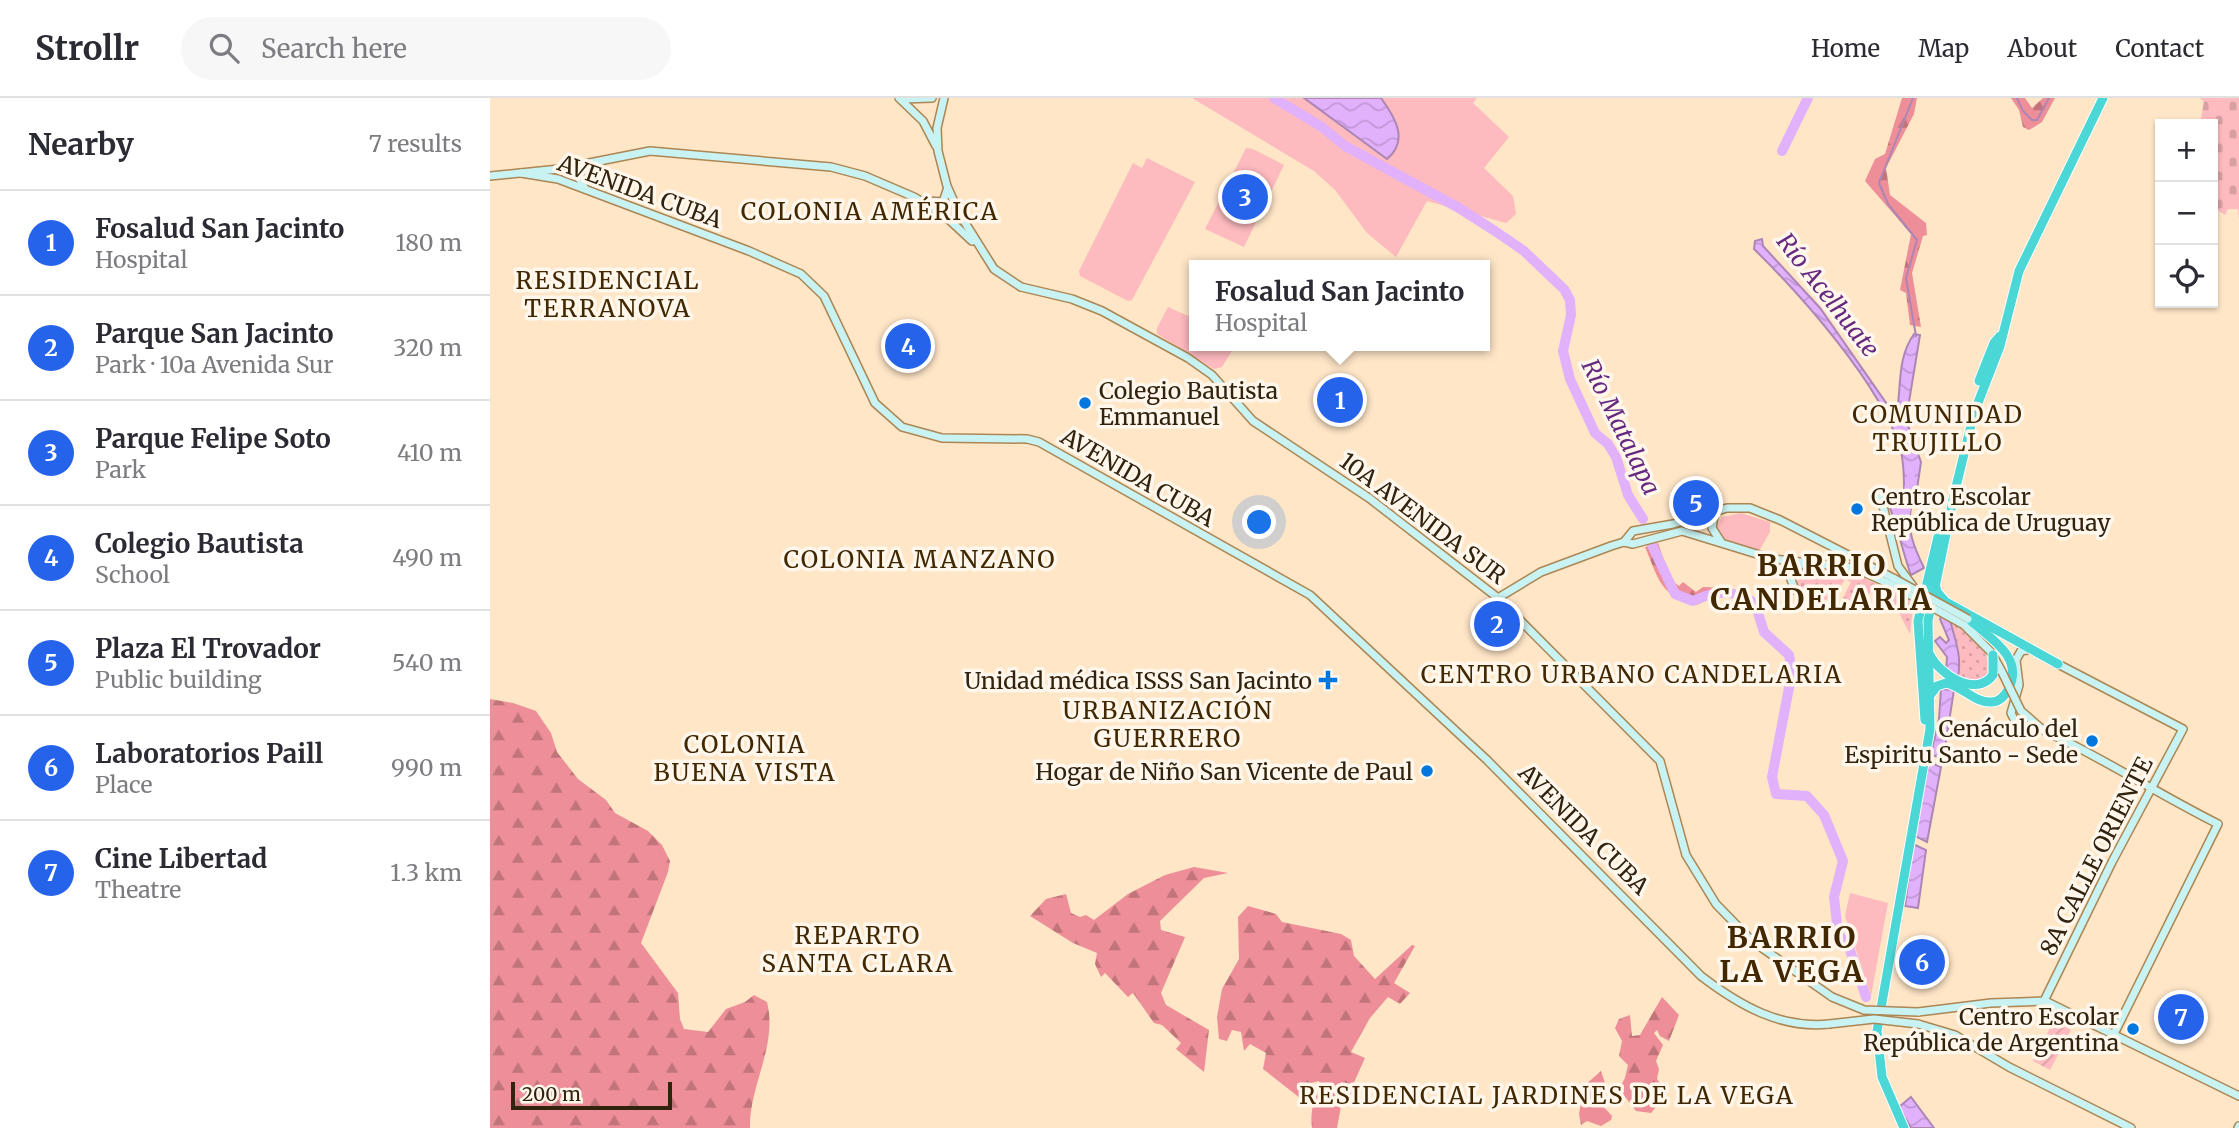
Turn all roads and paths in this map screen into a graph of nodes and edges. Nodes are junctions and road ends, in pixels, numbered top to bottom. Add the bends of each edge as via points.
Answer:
1 (932, 98) edge
2 (944, 98) edge
3 (2103, 98) edge
4 (900, 99) edge
5 (938, 151) junction
6 (590, 163) junction
7 (521, 173) junction
8 (490, 176) edge
9 (947, 186) junction
10 (585, 188) junction
11 (914, 197) junction
12 (982, 251) junction
13 (2000, 336) junction
14 (1880, 494) dead end
15 (1715, 512) junction
16 (1624, 541) junction
17 (1724, 544) junction
18 (1801, 564) junction
19 (1895, 580) junction
20 (1934, 582) junction
21 (1523, 584) junction
22 (1795, 590) dead end
23 (1918, 592) junction
24 (1498, 598) junction
25 (1508, 608) junction
26 (1968, 621) junction
27 (1927, 645) junction
28 (2027, 650) junction
29 (1993, 654) junction
30 (2058, 664) junction
31 (1956, 683) junction
32 (1931, 696) junction
33 (2015, 721) dead end
34 (2152, 791) junction
35 (2044, 1001) junction
36 (2114, 1034) junction
37 (2239, 1096) edge
38 (1886, 1097) junction
39 (1898, 1128) edge
40 (1904, 1128) edge
41 (2131, 1128) edge

1 - 4 main road
2 - 5 main road via 937,120
3 - 13 highway via 2024,258
4 - 5 main road via 923,121
5 - 9 main road
6 - 7 main road, 10A AVENIDA SUR
6 - 10 main road via 579,173
6 - 11 main road, 10A AVENIDA SUR via 650,151 831,167
7 - 8 main road
7 - 10 main road, AVENIDA CUBA via 558,178
9 - 11 main road, 10A AVENIDA SUR via 941,203
9 - 12 main road, 10A AVENIDA SUR
10 - 41 main road, AVENIDA CUBA, bridge via 801,274 824,296 875,403 902,427 942,438 1039,442 1310,595 1487,760 1726,996 1768,1016 1804,1026 1883,1019 1955,1035 2009,1068
11 - 12 main road, 10A AVENIDA SUR via 949,218
12 - 24 main road, 10A AVENIDA SUR via 1001,276 1014,284 1102,311 1194,362 1212,375 1253,421 1380,506
13 - 20 highway via 1974,413
13 - 38 highway via 1967,416 1918,621 1923,736 1871,1033 1872,1057
14 - 23 main road via 1898,566
15 - 16 main road via 1633,531
15 - 17 main road via 1713,532
15 - 19 main road via 1753,509
16 - 17 main road via 1633,544 1682,531
16 - 21 main road via 1541,572
17 - 18 main road
18 - 19 main road via 1849,567
18 - 22 main road via 1791,575
19 - 23 main road, bridge
19 - 26 main road, bridge
20 - 27 highway
20 - 30 highway via 1946,602
21 - 24 main road
21 - 25 main road
23 - 26 main road, bridge
24 - 25 main road, 10A AVENIDA SUR
25 - 35 main road, 10A AVENIDA SUR, bridge via 1660,761 1689,863 1716,904 1752,941 1832,997 1864,1010 1918,1012
26 - 28 main road
26 - 29 main road
26 - 31 highway via 2009,658 2011,682 2003,697 1992,702 1982,701
27 - 31 highway via 1934,662
27 - 32 highway
28 - 30 main road
28 - 33 main road via 2016,658 2019,685 2011,713
29 - 31 highway via 1994,672 1988,682
29 - 34 main road, bridge via 2021,710 2043,730 2095,755
30 - 34 main road, 8A CALLE ORIENTE via 2183,729
31 - 32 highway via 1935,688
32 - 38 highway via 1930,729 1877,1027
34 - 35 main road, 8A CALLE ORIENTE
34 - 36 main road via 2218,824
35 - 36 main road
36 - 37 main road
38 - 39 highway
38 - 40 highway

